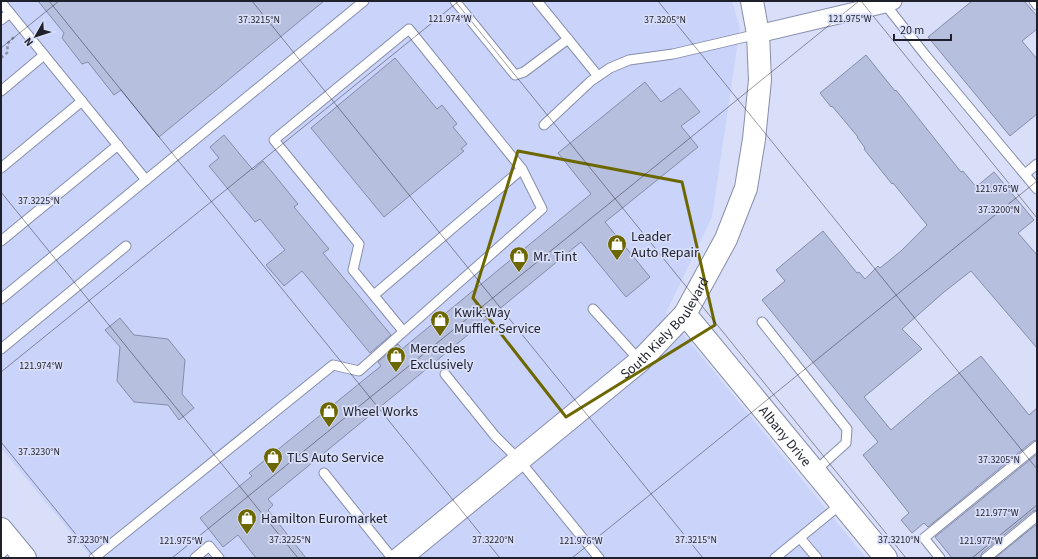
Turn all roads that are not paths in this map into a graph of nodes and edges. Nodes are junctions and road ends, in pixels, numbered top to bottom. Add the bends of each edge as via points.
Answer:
1 (364, 1) edge
2 (455, 1) edge
3 (537, 1) edge
4 (752, 1) edge
5 (1034, 1) edge
6 (1, 2) edge
7 (889, 3) edge
8 (1037, 5) edge
9 (10, 13) junction
10 (1, 20) edge
11 (758, 34) junction
12 (568, 40) junction
13 (44, 55) junction
14 (598, 76) junction
15 (1, 91) edge
16 (82, 101) junction
17 (544, 125) dead end
18 (118, 145) junction
19 (1037, 164) edge
20 (1, 168) edge
21 (522, 169) junction
22 (1025, 174) junction
23 (146, 180) junction
24 (1037, 189) edge
25 (1, 241) edge
26 (126, 246) dead end
27 (374, 295) junction
28 (1, 299) edge
29 (593, 308) dead end
30 (685, 314) junction
31 (762, 322) dead end
32 (403, 331) junction
33 (1, 348) edge
34 (640, 360) junction
35 (445, 374) dead end
36 (1037, 446) edge
37 (519, 460) junction
38 (815, 471) junction
39 (324, 474) dead end
40 (842, 504) junction
41 (1037, 516) edge
42 (800, 538) junction
43 (94, 558) edge
44 (195, 558) edge
45 (219, 558) edge
46 (392, 558) edge
47 (400, 558) edge
48 (599, 558) edge
49 (775, 558) edge
50 (817, 558) edge
51 (886, 558) edge
52 (940, 558) edge
53 (986, 558) edge

1 - 23 lane
2 - 12 lane via 515,75 524,72
3 - 12 lane
4 - 11 main road, South Kiely Boulevard
5 - 8 lane
6 - 9 lane
7 - 11 street
7 - 22 lane via 926,56
9 - 10 lane
9 - 13 lane
11 - 14 lane via 673,54 629,60
11 - 30 main road, South Kiely Boulevard via 760,80 746,188 726,239
12 - 14 lane
13 - 15 lane
13 - 16 lane
14 - 17 lane
16 - 18 lane
16 - 20 lane
18 - 23 lane
18 - 25 lane
19 - 22 lane
21 - 27 lane
21 - 27 lane via 409,29 274,140 359,244 353,270
21 - 32 lane via 542,209
22 - 24 lane
23 - 28 lane
26 - 33 lane
27 - 32 lane
29 - 34 lane
30 - 34 main road, South Kiely Boulevard
30 - 38 main road, Albany Drive
31 - 38 lane via 847,429 846,443
32 - 43 lane via 359,372 333,365
34 - 37 main road, South Kiely Boulevard
35 - 37 lane
36 - 52 lane via 924,538
37 - 47 main road, South Kiely Boulevard
37 - 48 lane
38 - 40 main road, Albany Drive
39 - 46 lane
40 - 42 lane
40 - 51 main road, Albany Drive
41 - 53 lane
42 - 49 lane
42 - 50 lane
44 - 45 lane via 209,546

